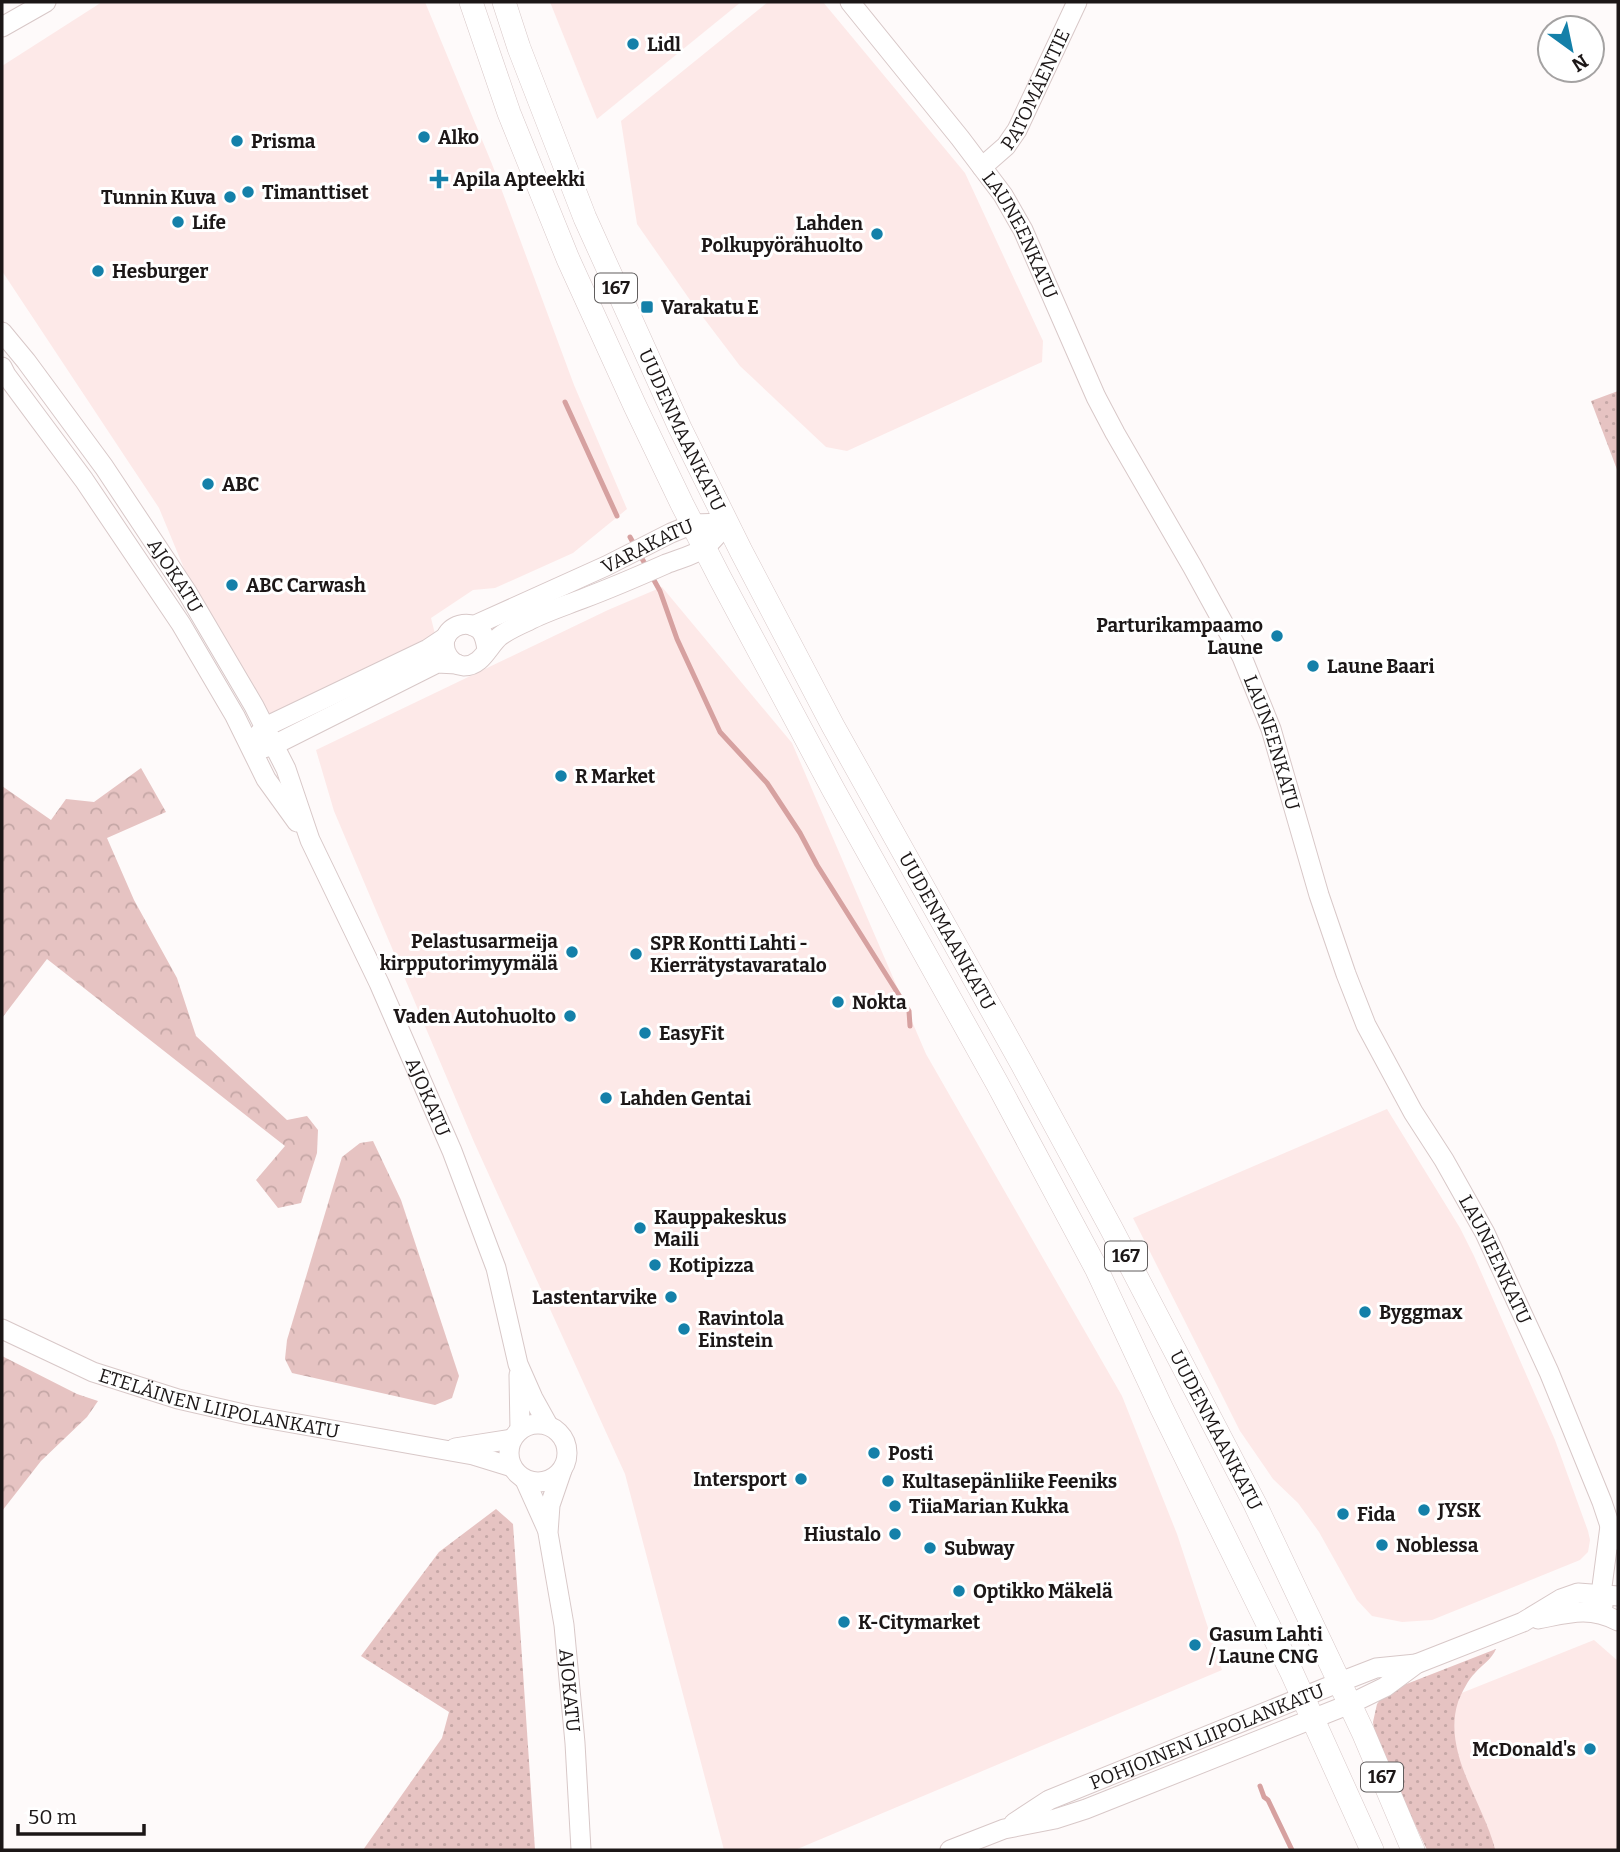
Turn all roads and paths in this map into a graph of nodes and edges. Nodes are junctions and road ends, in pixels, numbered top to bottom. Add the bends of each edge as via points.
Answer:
1 (47, 2) edge
2 (471, 2) edge
3 (504, 2) edge
4 (850, 2) edge
5 (1077, 2) edge
6 (2, 27) edge
7 (982, 167) junction
8 (2, 332) edge
9 (2, 367) edge
10 (727, 523) junction
11 (693, 524) junction
12 (705, 548) junction
13 (473, 626) junction
14 (446, 637) junction
15 (487, 650) junction
16 (457, 664) junction
17 (265, 727) junction
18 (274, 745) junction
19 (251, 747) junction
20 (310, 840) junction
21 (2, 1329) edge
22 (518, 1364) junction
23 (548, 1425) junction
24 (516, 1434) junction
25 (444, 1450) junction
26 (562, 1470) junction
27 (519, 1473) junction
28 (548, 1533) junction
29 (1614, 1533) edge
30 (1612, 1596) edge
31 (1611, 1618) edge
32 (1523, 1622) junction
33 (1416, 1664) junction
34 (1340, 1682) junction
35 (1302, 1697) junction
36 (1350, 1704) junction
37 (1312, 1719) junction
38 (1004, 1829) junction
39 (581, 1850) edge
40 (950, 1850) edge
41 (1372, 1850) edge
42 (1413, 1850) edge

1 - 6 street
2 - 11 main road, UUDENMAANKATU / 167 via 509,113 568,258
3 - 10 main road, UUDENMAANKATU / 167 via 585,218
4 - 7 street, LAUNEENKATU
5 - 7 street, PATOMÄENTIE via 1017,130
7 - 29 street, LAUNEENKATU via 1023,230 1115,433 1242,657 1271,730 1319,895 1366,1025 1485,1234 1549,1371
8 - 17 street, AJOKATU via 104,467 193,603
9 - 19 street, AJOKATU via 130,546
10 - 11 street, VARAKATU
10 - 12 street, VARAKATU
10 - 34 main road, UUDENMAANKATU / 167 via 833,726 1111,1228 1255,1504
11 - 12 main road, UUDENMAANKATU / 167
11 - 13 street, VARAKATU
12 - 15 street, VARAKATU via 528,620
12 - 35 main road, UUDENMAANKATU / 167 via 1060,1198
13 - 14 street via 457,626
13 - 15 street via 485,637
14 - 16 street via 446,653
14 - 17 street
15 - 16 street via 473,664
16 - 18 street via 437,663
17 - 18 street, AJOKATU
17 - 19 street
18 - 19 street
18 - 20 street, AJOKATU
19 - 20 street, AJOKATU via 266,779
20 - 22 street, AJOKATU via 452,1151 496,1268
21 - 25 street, ETELÄINEN LIIPOLANKATU via 93,1371 178,1399
22 - 23 street, AJOKATU
22 - 24 street, AJOKATU
23 - 24 street via 530,1425
23 - 26 street via 567,1445
24 - 25 street, ETELÄINEN LIIPOLANKATU
24 - 27 street via 509,1451
25 - 27 street, ETELÄINEN LIIPOLANKATU via 473,1455
26 - 27 street via 554,1478 535,1482
26 - 28 street, AJOKATU via 550,1505
27 - 28 street, AJOKATU
28 - 39 street, AJOKATU via 565,1638
29 - 30 street, LAUNEENKATU
30 - 31 street
30 - 32 street, POHJOINEN LIIPOLANKATU via 1578,1593
31 - 32 street, POHJOINEN LIIPOLANKATU via 1581,1610
32 - 33 street, POHJOINEN LIIPOLANKATU
33 - 34 street, POHJOINEN LIIPOLANKATU via 1376,1668
33 - 36 street, POHJOINEN LIIPOLANKATU via 1385,1687
34 - 35 street, POHJOINEN LIIPOLANKATU
34 - 36 main road, UUDENMAANKATU / 167
35 - 37 main road, UUDENMAANKATU / 167
35 - 38 street, POHJOINEN LIIPOLANKATU via 1049,1800
36 - 37 street, POHJOINEN LIIPOLANKATU
36 - 42 main road, UUDENMAANKATU / 167
37 - 38 street, POHJOINEN LIIPOLANKATU via 1086,1809
37 - 41 main road, UUDENMAANKATU / 167
38 - 40 street, POHJOINEN LIIPOLANKATU

